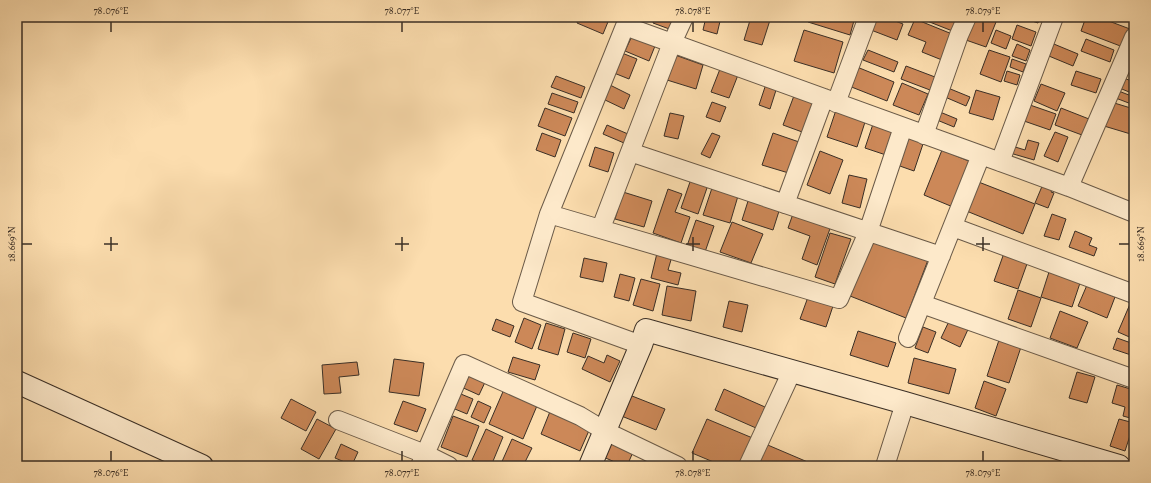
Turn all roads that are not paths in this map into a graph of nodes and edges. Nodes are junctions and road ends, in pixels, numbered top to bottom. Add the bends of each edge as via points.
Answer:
1 (684, 17) edge
2 (868, 17) edge
3 (967, 17) edge
4 (1054, 17) edge
5 (1134, 37) edge
6 (672, 44) junction
7 (830, 101) junction
8 (903, 127) junction
9 (924, 135) junction
10 (630, 152) junction
11 (981, 155) junction
12 (1000, 162) junction
13 (1069, 187) junction
14 (785, 204) junction
15 (1134, 213) edge
16 (549, 214) junction
17 (953, 227) junction
18 (601, 228) junction
19 (868, 232) junction
20 (941, 256) junction
21 (1134, 294) edge
22 (922, 304) junction
23 (908, 338) dead end
24 (641, 345) junction
25 (792, 371) junction
26 (1134, 379) edge
27 (17, 382) edge
28 (906, 403) junction
29 (338, 420) dead end
30 (605, 431) junction
31 (1134, 456) edge
32 (423, 460) edge
33 (202, 466) edge
34 (449, 466) edge
35 (590, 466) edge
36 (678, 466) edge
37 (748, 466) edge
38 (885, 466) edge
39 (1119, 466) edge
40 (1129, 466) edge

1 - 6 street
2 - 7 street
3 - 9 street
4 - 12 street
5 - 13 street
6 - 7 street
6 - 10 street
6 - 16 street via 625,26
7 - 8 street
7 - 14 street
8 - 9 street
8 - 19 street
9 - 11 street
10 - 14 street
10 - 18 street
11 - 12 street
11 - 17 street
12 - 13 street
13 - 15 street
14 - 19 street
16 - 18 street
16 - 24 street via 522,302
17 - 20 street
17 - 21 street
18 - 19 street via 839,299
19 - 20 street
20 - 22 street
22 - 23 street
22 - 26 street
24 - 25 street via 646,330
24 - 30 street
25 - 28 street
25 - 37 street
27 - 33 street
28 - 38 street
28 - 39 street
29 - 32 street
30 - 32 street via 580,416 464,364
30 - 35 street
30 - 36 street
31 - 40 street
32 - 34 street

